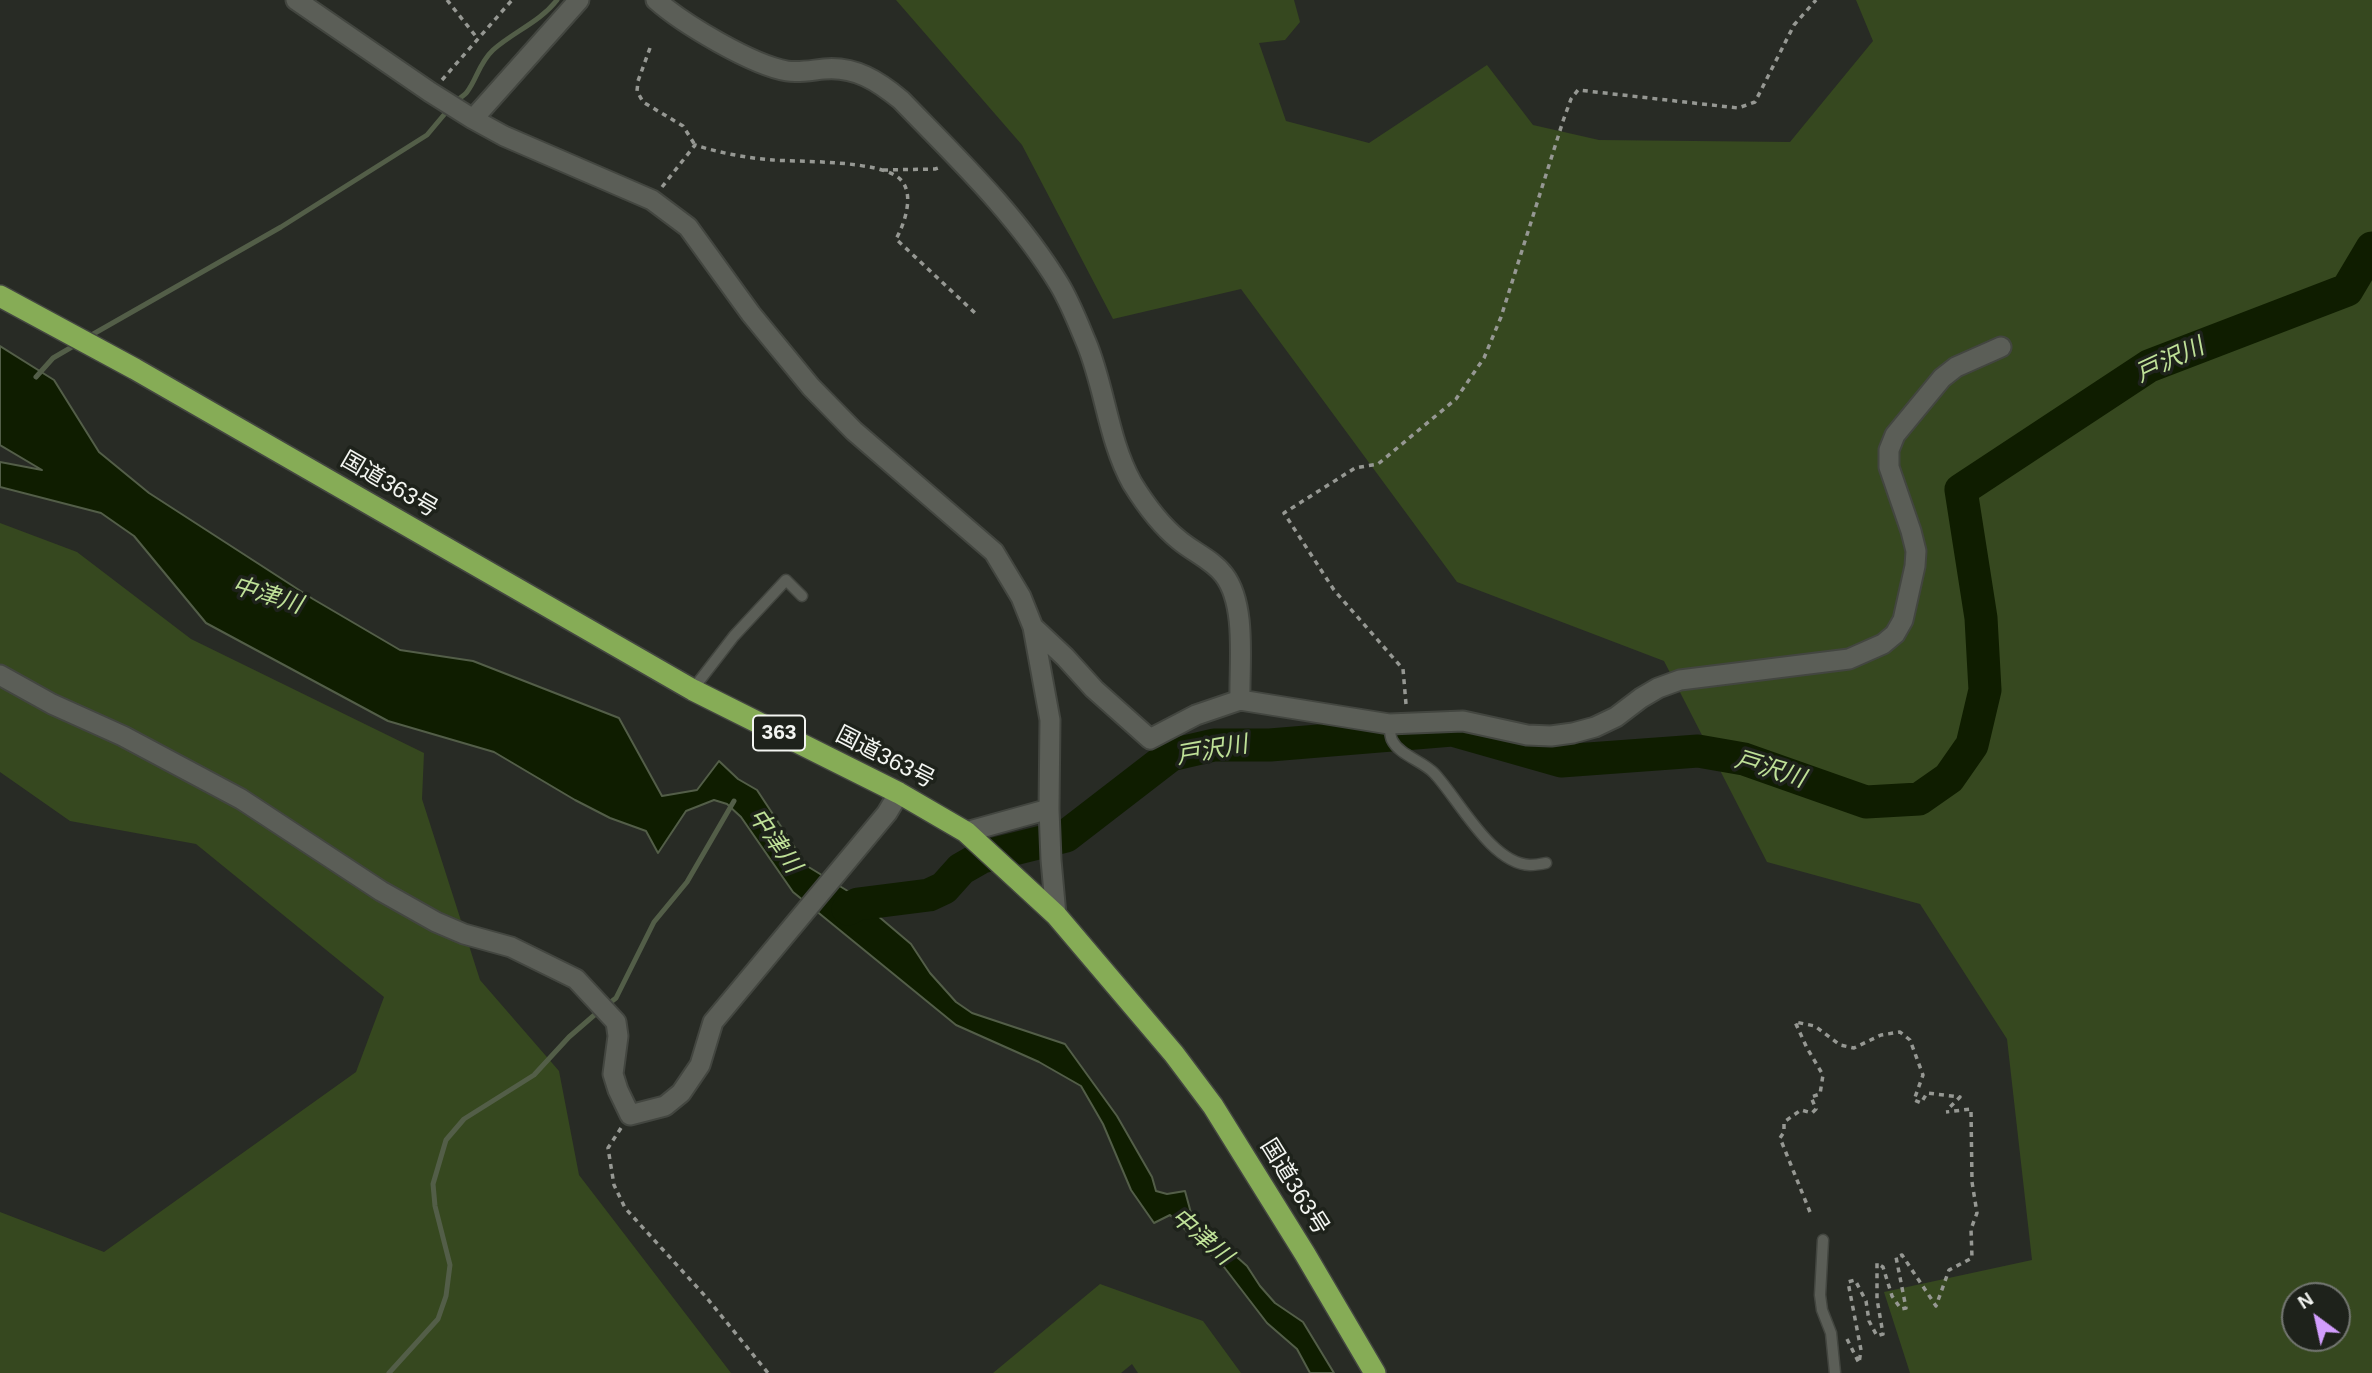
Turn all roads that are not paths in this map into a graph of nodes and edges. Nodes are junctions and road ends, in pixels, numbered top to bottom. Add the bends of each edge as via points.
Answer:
1 (296, 0) edge
2 (579, 0) edge
3 (656, 0) edge
4 (472, 119) junction
5 (0, 296) edge
6 (2001, 347) dead end
7 (802, 596) dead end
8 (1033, 626) junction
9 (0, 676) edge
10 (693, 690) junction
11 (1240, 700) junction
12 (1389, 724) junction
13 (899, 793) junction
14 (1049, 809) junction
15 (966, 832) junction
16 (1546, 863) dead end
17 (1056, 915) junction
18 (1823, 1240) dead end
19 (1375, 1373) edge
20 (1835, 1373) edge

1 - 4 street
2 - 4 street
3 - 11 street via 675,16 761,64 789,71 837,68 883,85 1000,204 1061,287 1100,378 1130,480 1151,513 1212,563 1235,596
4 - 8 street via 652,200 688,227 751,314 819,396 994,552
5 - 10 highway, 国道363号 / 363
6 - 12 street via 1942,378 1895,435 1889,450 1889,467 1916,551 1903,620 1883,644 1849,659 1680,680 1658,688 1616,717 1573,733 1527,734 1463,721
7 - 10 lane via 786,580 734,636
8 - 11 street via 1150,739 1196,715
8 - 14 street via 1050,720
9 - 13 street via 241,799 436,922 511,947 576,979 616,1022 613,1074 630,1115 665,1106 681,1093 700,1065 713,1022
10 - 13 highway, 国道363号 / 363
11 - 12 street
12 - 16 lane via 1399,749 1435,774 1487,841 1512,860 1528,865
13 - 15 highway, 国道363号 / 363
14 - 15 street
14 - 17 street
15 - 17 highway, 国道363号 / 363
17 - 19 highway, 国道363号 / 363 via 1213,1106
18 - 20 lane via 1820,1295 1831,1333

